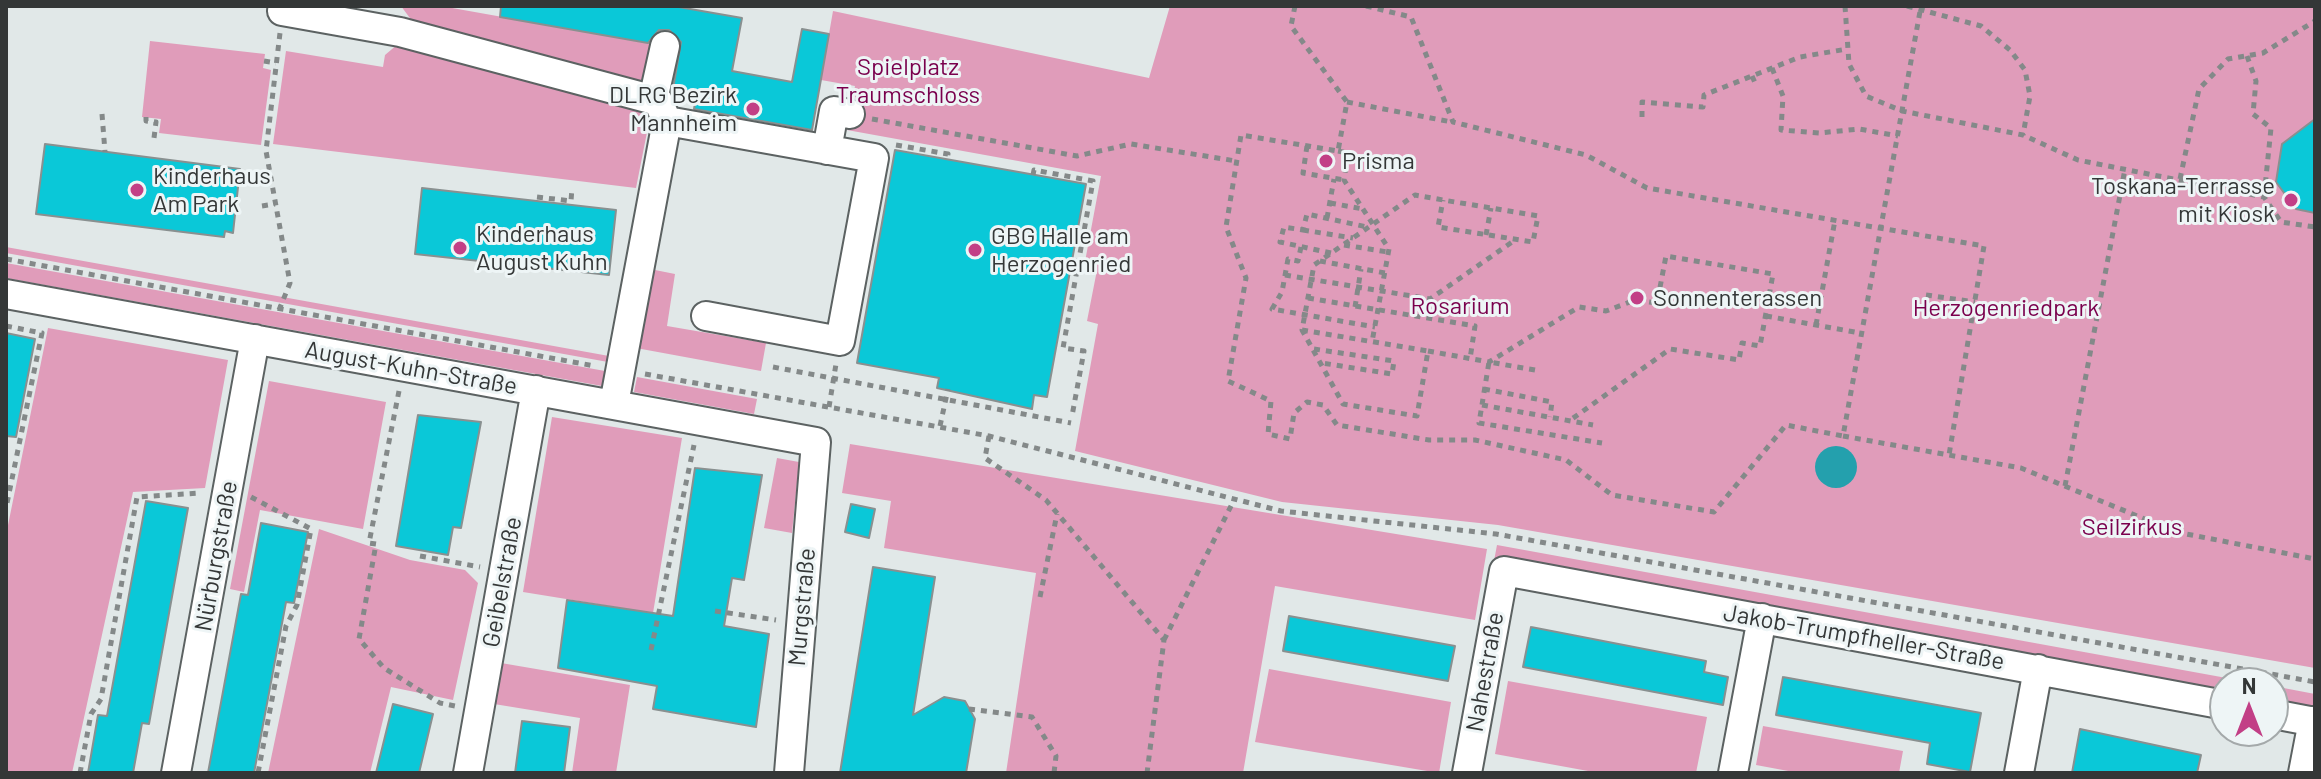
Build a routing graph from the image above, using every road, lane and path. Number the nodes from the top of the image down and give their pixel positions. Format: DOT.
graph roads {
  1 [pos="1295,6"];
  2 [pos="1366,6"];
  3 [pos="1845,6"];
  4 [pos="1907,6"];
  5 [pos="1921,8"];
  6 [pos="282,11"];
  7 [pos="2315,21"];
  8 [pos="1847,49"];
  9 [pos="2247,56"];
  10 [pos="264,61"];
  11 [pos="276,63"];
  12 [pos="1772,68"];
  13 [pos="665,74"];
  14 [pos="1752,76"];
  15 [pos="1757,87"];
  16 [pos="1347,102"];
  17 [pos="1902,111"];
  18 [pos="102,114"];
  19 [pos="858,116"];
  20 [pos="146,117"];
  21 [pos="1642,117"];
  22 [pos="1453,122"];
  23 [pos="2023,135"];
  24 [pos="1898,136"];
  25 [pos="154,138"];
  26 [pos="896,145"];
  27 [pos="1307,146"];
  28 [pos="827,150"];
  29 [pos="1338,151"];
  30 [pos="105,152"];
  31 [pos="947,160"];
  32 [pos="1236,161"];
  33 [pos="2125,169"];
  34 [pos="1033,175"];
  35 [pos="1334,179"];
  36 [pos="2180,179"];
  37 [pos="1344,180"];
  38 [pos="572,188"];
  39 [pos="537,197"];
  40 [pos="2264,197"];
  41 [pos="1443,200"];
  42 [pos="1330,203"];
  43 [pos="275,204"];
  44 [pos="262,206"];
  45 [pos="1491,208"];
  46 [pos="1363,209"];
  47 [pos="1327,218"];
  48 [pos="1835,220"];
  49 [pos="1371,226"];
  50 [pos="1881,227"];
  51 [pos="2315,227"];
  52 [pos="1303,230"];
  53 [pos="1486,235"];
  54 [pos="1353,238"];
  55 [pos="1516,239"];
  56 [pos="1343,244"];
  57 [pos="1301,247"];
  58 [pos="1388,252"];
  59 [pos="1331,253"];
  60 [pos="6,259"];
  61 [pos="1319,261"];
  62 [pos="1361,269"];
  63 [pos="1385,273"];
  64 [pos="1285,275"];
  65 [pos="1311,279"];
  66 [pos="1358,287"];
  67 [pos="1381,292"];
  68 [pos="6,294"];
  69 [pos="1926,295"];
  70 [pos="1308,298"];
  71 [pos="1975,302"];
  72 [pos="1355,307"];
  73 [pos="280,308"];
  74 [pos="1378,311"];
  75 [pos="1305,314"];
  76 [pos="706,316"];
  77 [pos="1766,316"];
  78 [pos="1816,325"];
  79 [pos="6,326"];
  80 [pos="1375,327"];
  81 [pos="1302,330"];
  82 [pos="1860,333"];
  83 [pos="255,339"];
  84 [pos="1372,342"];
  85 [pos="1313,348"];
  86 [pos="1428,351"];
  87 [pos="1470,359"];
  88 [pos="1489,362"];
  89 [pos="1322,363"];
  90 [pos="403,366"];
  91 [pos="773,367"];
  92 [pos="620,370"];
  93 [pos="1535,370"];
  94 [pos="834,378"];
  95 [pos="948,389"];
  96 [pos="1484,389"];
  97 [pos="536,390"];
  98 [pos="945,399"];
  99 [pos="614,404"];
  100 [pos="1482,405"];
  101 [pos="829,407"];
  102 [pos="1550,417"];
  103 [pos="699,420"];
  104 [pos="1569,421"];
  105 [pos="1593,425"];
  106 [pos="940,426"];
  107 [pos="989,436"];
  108 [pos="1843,436"];
  109 [pos="816,442"];
  110 [pos="1602,443"];
  111 [pos="1949,455"];
  112 [pos="2065,486"];
  113 [pos="228,488"];
  114 [pos="1234,500"];
  115 [pos="6,508"];
  116 [pos="1057,513"];
  117 [pos="420,556"];
  118 [pos="2315,559"];
  119 [pos="504,571"];
  120 [pos="1504,571"];
  121 [pos="1040,597"];
  122 [pos="715,611"];
  123 [pos="1762,618"];
  124 [pos="801,624"];
  125 [pos="1164,640"];
  126 [pos="651,650"];
  127 [pos="2038,669"];
  128 [pos="2315,682"];
  129 [pos="2209,702"];
  130 [pos="969,709"];
  131 [pos="480,711"];
  132 [pos="2289,717"];
  133 [pos="2314,722"];
  134 [pos="80,773"];
  135 [pos="176,773"];
  136 [pos="258,773"];
  137 [pos="468,773"];
  138 [pos="789,773"];
  139 [pos="1054,773"];
  140 [pos="1147,773"];
  141 [pos="1467,773"];
  142 [pos="1733,773"];
  143 [pos="2019,773"];
  144 [pos="2303,773"];
  1 -- 16 [label="path"];
  2 -- 22 [label="path"];
  3 -- 8 [label="path"];
  4 -- 5 [label="path"];
  5 -- 17 [label="path"];
  5 -- 23 [label="path"];
  6 -- 11 [label="path"];
  6 -- 13 [label="street"];
  7 -- 9 [label="path"];
  8 -- 12 [label="path"];
  8 -- 17 [label="path"];
  9 -- 36 [label="path"];
  9 -- 40 [label="path"];
  10 -- 11 [label="path"];
  11 -- 43 [label="path"];
  12 -- 14 [label="path"];
  12 -- 24 [label="path"];
  13 -- 28 [label="street"];
  13 -- 92 [label="street"];
  14 -- 15 [label="path"];
  14 -- 21 [label="path"];
  16 -- 22 [label="path"];
  16 -- 29 [label="path"];
  17 -- 23 [label="path"];
  17 -- 24 [label="path"];
  18 -- 30 [label="path"];
  19 -- 28 [label="street"];
  19 -- 32 [label="path"];
  20 -- 25 [label="path"];
  22 -- 48 [label="path"];
  23 -- 33 [label="path"];
  24 -- 50 [label="path"];
  26 -- 31 [label="path"];
  27 -- 29 [label="path"];
  27 -- 32 [label="path"];
  27 -- 35 [label="path"];
  28 -- 76 [label="street"];
  29 -- 37 [label="path"];
  32 -- 108 [label="path"];
  33 -- 36 [label="path"];
  33 -- 112 [label="path"];
  34 -- 98 [label="path"];
  35 -- 37 [label="path"];
  35 -- 42 [label="path"];
  36 -- 40 [label="path"];
  37 -- 46 [label="path"];
  38 -- 39 [label="path"];
  40 -- 51 [label="path"];
  41 -- 45 [label="path"];
  41 -- 49 [label="path"];
  41 -- 53 [label="path"];
  42 -- 46 [label="path"];
  42 -- 47 [label="path"];
  43 -- 44 [label="path"];
  43 -- 73 [label="path"];
  45 -- 53 [label="path"];
  45 -- 55 [label="path"];
  46 -- 49 [label="path"];
  47 -- 49 [label="path"];
  47 -- 52 [label="path"];
  48 -- 50 [label="path"];
  48 -- 78 [label="path"];
  49 -- 54 [label="path"];
  49 -- 58 [label="path"];
  50 -- 71 [label="path"];
  50 -- 82 [label="path"];
  52 -- 54 [label="path"];
  52 -- 57 [label="path"];
  53 -- 55 [label="path"];
  54 -- 56 [label="path"];
  55 -- 67 [label="path"];
  56 -- 58 [label="path"];
  56 -- 59 [label="path"];
  57 -- 59 [label="path"];
  57 -- 64 [label="path"];
  58 -- 63 [label="path"];
  59 -- 61 [label="path"];
  60 -- 73 [label="path"];
  61 -- 62 [label="path"];
  61 -- 65 [label="path"];
  62 -- 63 [label="path"];
  62 -- 66 [label="path"];
  63 -- 67 [label="path"];
  64 -- 65 [label="path"];
  64 -- 75 [label="path"];
  65 -- 66 [label="path"];
  65 -- 70 [label="path"];
  66 -- 67 [label="path"];
  66 -- 72 [label="path"];
  67 -- 74 [label="path"];
  68 -- 83 [label="street, August-Kuhn-Straße"];
  69 -- 71 [label="path"];
  70 -- 72 [label="path"];
  70 -- 75 [label="path"];
  71 -- 111 [label="path"];
  72 -- 74 [label="path"];
  73 -- 92 [label="path"];
  74 -- 80 [label="path"];
  74 -- 87 [label="path"];
  75 -- 80 [label="path"];
  75 -- 81 [label="path"];
  77 -- 78 [label="path"];
  77 -- 88 [label="path"];
  77 -- 104 [label="path"];
  78 -- 82 [label="path"];
  79 -- 115 [label="path"];
  80 -- 84 [label="path"];
  81 -- 84 [label="path"];
  81 -- 85 [label="path"];
  82 -- 108 [label="path"];
  83 -- 90 [label="street, August-Kuhn-Straße"];
  83 -- 113 [label="street, Nürburgstraße"];
  84 -- 86 [label="path"];
  85 -- 89 [label="path"];
  85 -- 89 [label="path"];
  86 -- 87 [label="path"];
  86 -- 89 [label="path"];
  87 -- 88 [label="path"];
  88 -- 93 [label="path"];
  88 -- 96 [label="path"];
  90 -- 97 [label="street, August-Kuhn-Straße"];
  90 -- 131 [label="path"];
  91 -- 94 [label="path"];
  92 -- 99 [label="street"];
  92 -- 101 [label="path"];
  94 -- 98 [label="path"];
  94 -- 101 [label="path"];
  95 -- 98 [label="path"];
  96 -- 100 [label="path"];
  96 -- 102 [label="path"];
  97 -- 99 [label="street, August-Kuhn-Straße"];
  97 -- 119 [label="street, Geibelstraße"];
  98 -- 106 [label="path"];
  99 -- 103 [label="street, August-Kuhn-Straße"];
  100 -- 102 [label="path"];
  100 -- 110 [label="path"];
  101 -- 106 [label="path"];
  102 -- 104 [label="path"];
  103 -- 109 [label="street, August-Kuhn-Straße"];
  103 -- 126 [label="path"];
  104 -- 105 [label="path"];
  106 -- 107 [label="path"];
  107 -- 114 [label="path"];
  107 -- 116 [label="path"];
  108 -- 111 [label="path"];
  109 -- 124 [label="street, Murgstraße"];
  111 -- 112 [label="path"];
  112 -- 118 [label="path"];
  113 -- 134 [label="path"];
  113 -- 135 [label="street, Nürburgstraße"];
  113 -- 136 [label="path"];
  114 -- 125 [label="path"];
  114 -- 128 [label="path"];
  116 -- 121 [label="path"];
  116 -- 125 [label="path"];
  117 -- 119 [label="path"];
  119 -- 131 [label="street, Geibelstraße"];
  120 -- 123 [label="street, Jakob-Trumpfheller-Straße"];
  120 -- 141 [label="street, Nahestraße"];
  122 -- 124 [label="path"];
  123 -- 127 [label="street, Jakob-Trumpfheller-Straße"];
  123 -- 142 [label="street"];
  124 -- 138 [label="street, Murgstraße"];
  125 -- 140 [label="path"];
  127 -- 129 [label="street, Jakob-Trumpfheller-Straße"];
  127 -- 143 [label="street"];
  130 -- 139 [label="path"];
  131 -- 137 [label="street, Geibelstraße"];
  132 -- 133 [label="street"];
  133 -- 144 [label="street"];
}
